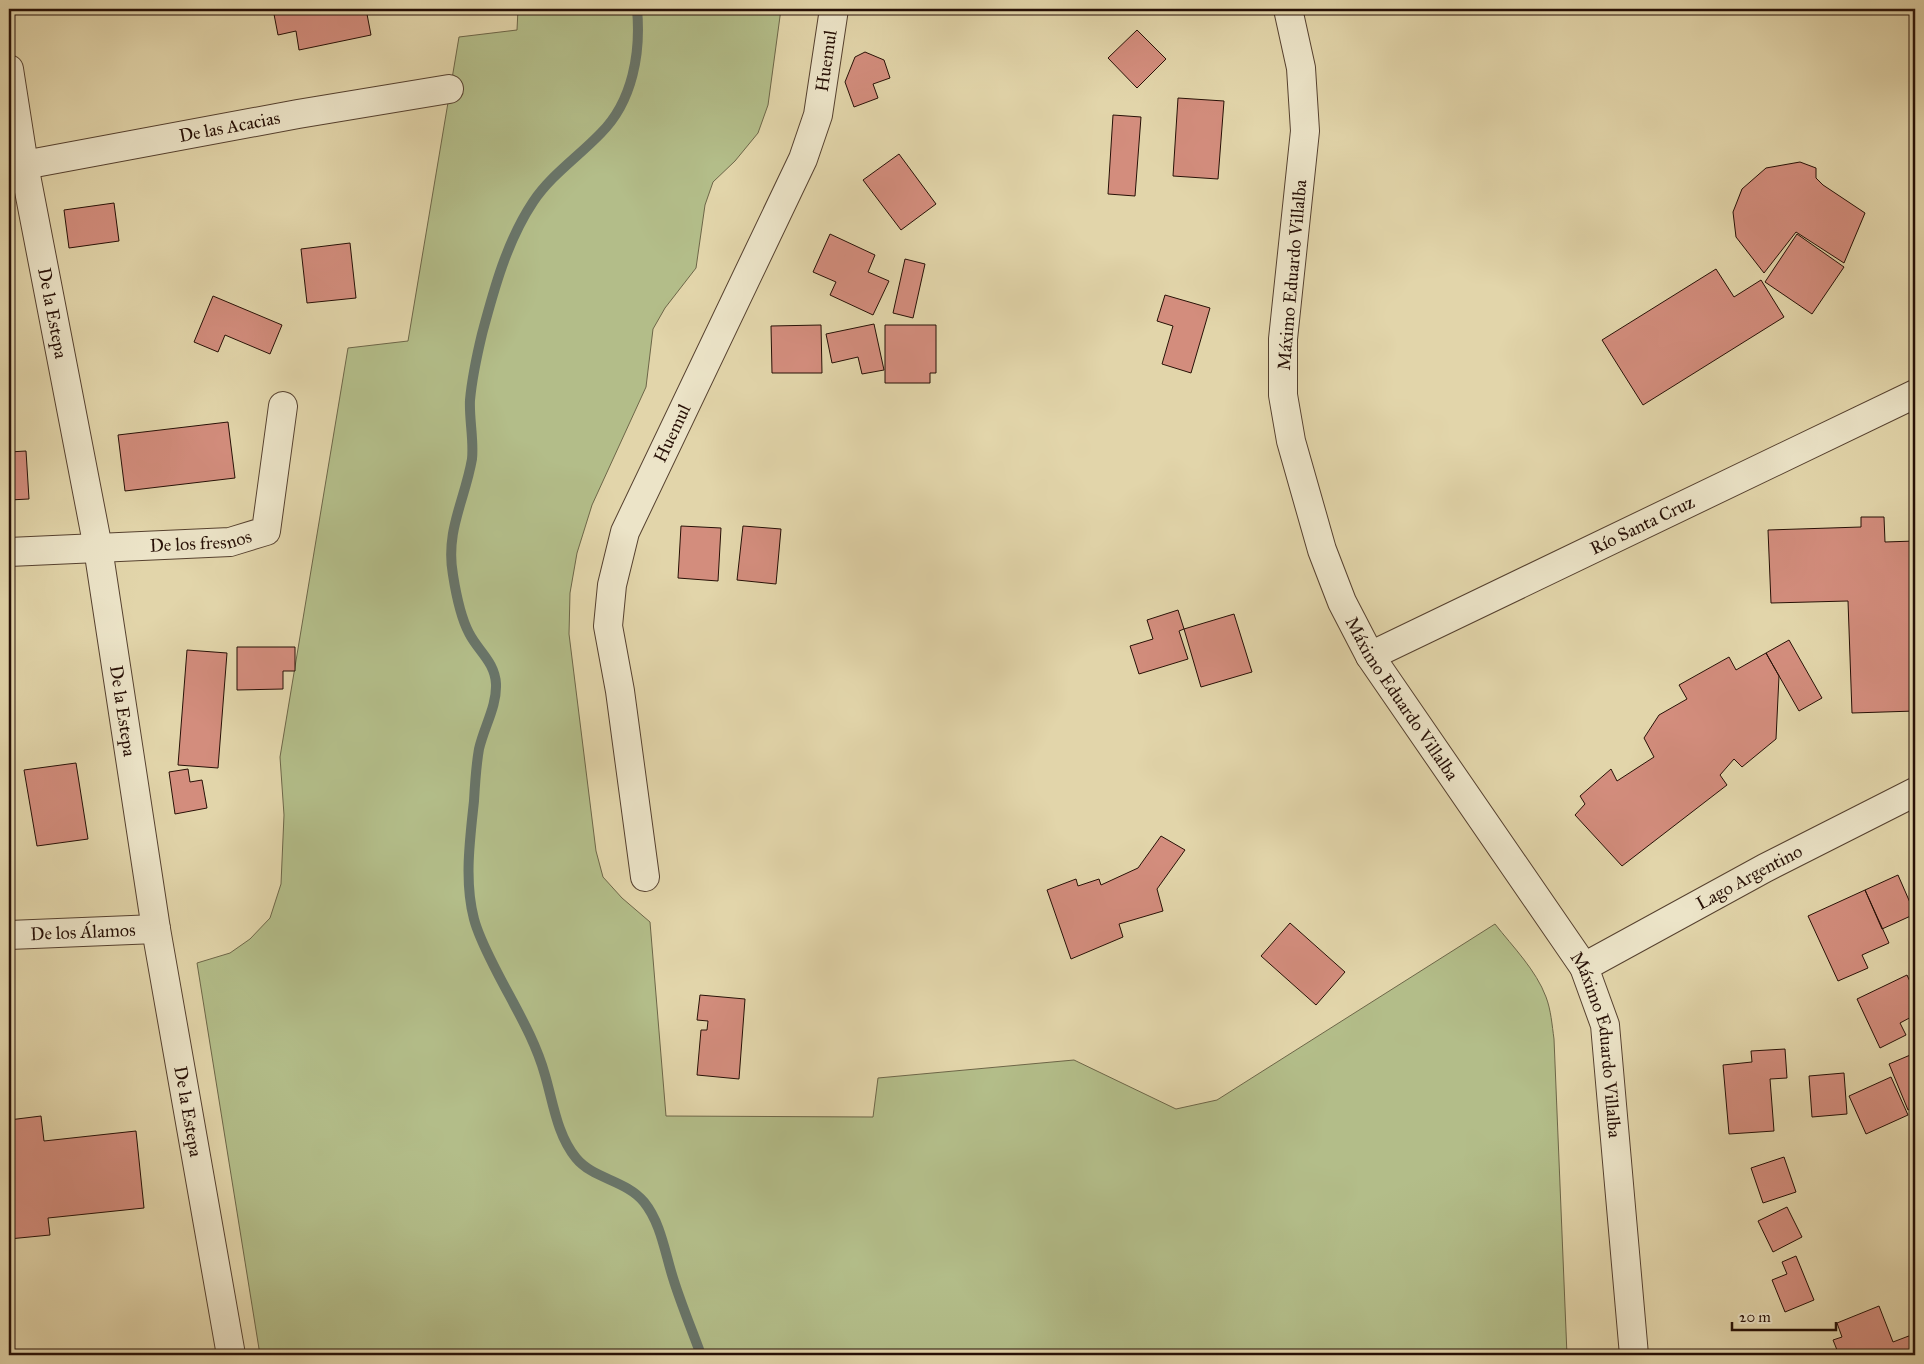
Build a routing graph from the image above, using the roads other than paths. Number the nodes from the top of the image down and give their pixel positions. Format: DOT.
graph roads {
  1 [pos="834,9"];
  2 [pos="1288,9"];
  3 [pos="9,68"];
  4 [pos="449,89"];
  5 [pos="16,165"];
  6 [pos="1915,394"];
  7 [pos="283,406"];
  8 [pos="98,548"];
  9 [pos="9,552"];
  10 [pos="1370,656"];
  11 [pos="1915,792"];
  12 [pos="645,877"];
  13 [pos="156,929"];
  14 [pos="9,935"];
  15 [pos="1584,967"];
  16 [pos="232,1355"];
  17 [pos="1634,1355"];
  1 -- 12 [label="street, Huemul"];
  2 -- 10 [label="street, Máximo Eduardo Villalba"];
  3 -- 5 [label="street, De la Estepa"];
  4 -- 5 [label="street, De las Acacias"];
  5 -- 8 [label="street, De la Estepa"];
  6 -- 10 [label="street, Río Santa Cruz"];
  7 -- 8 [label="street, De los fresnos"];
  8 -- 9 [label="street, De los fresnos"];
  8 -- 13 [label="street, De la Estepa"];
  10 -- 15 [label="street, Máximo Eduardo Villalba"];
  11 -- 15 [label="street, Lago Argentino"];
  13 -- 14 [label="street, De los Álamos"];
  13 -- 16 [label="street, De la Estepa"];
  15 -- 17 [label="street, Máximo Eduardo Villalba"];
}
